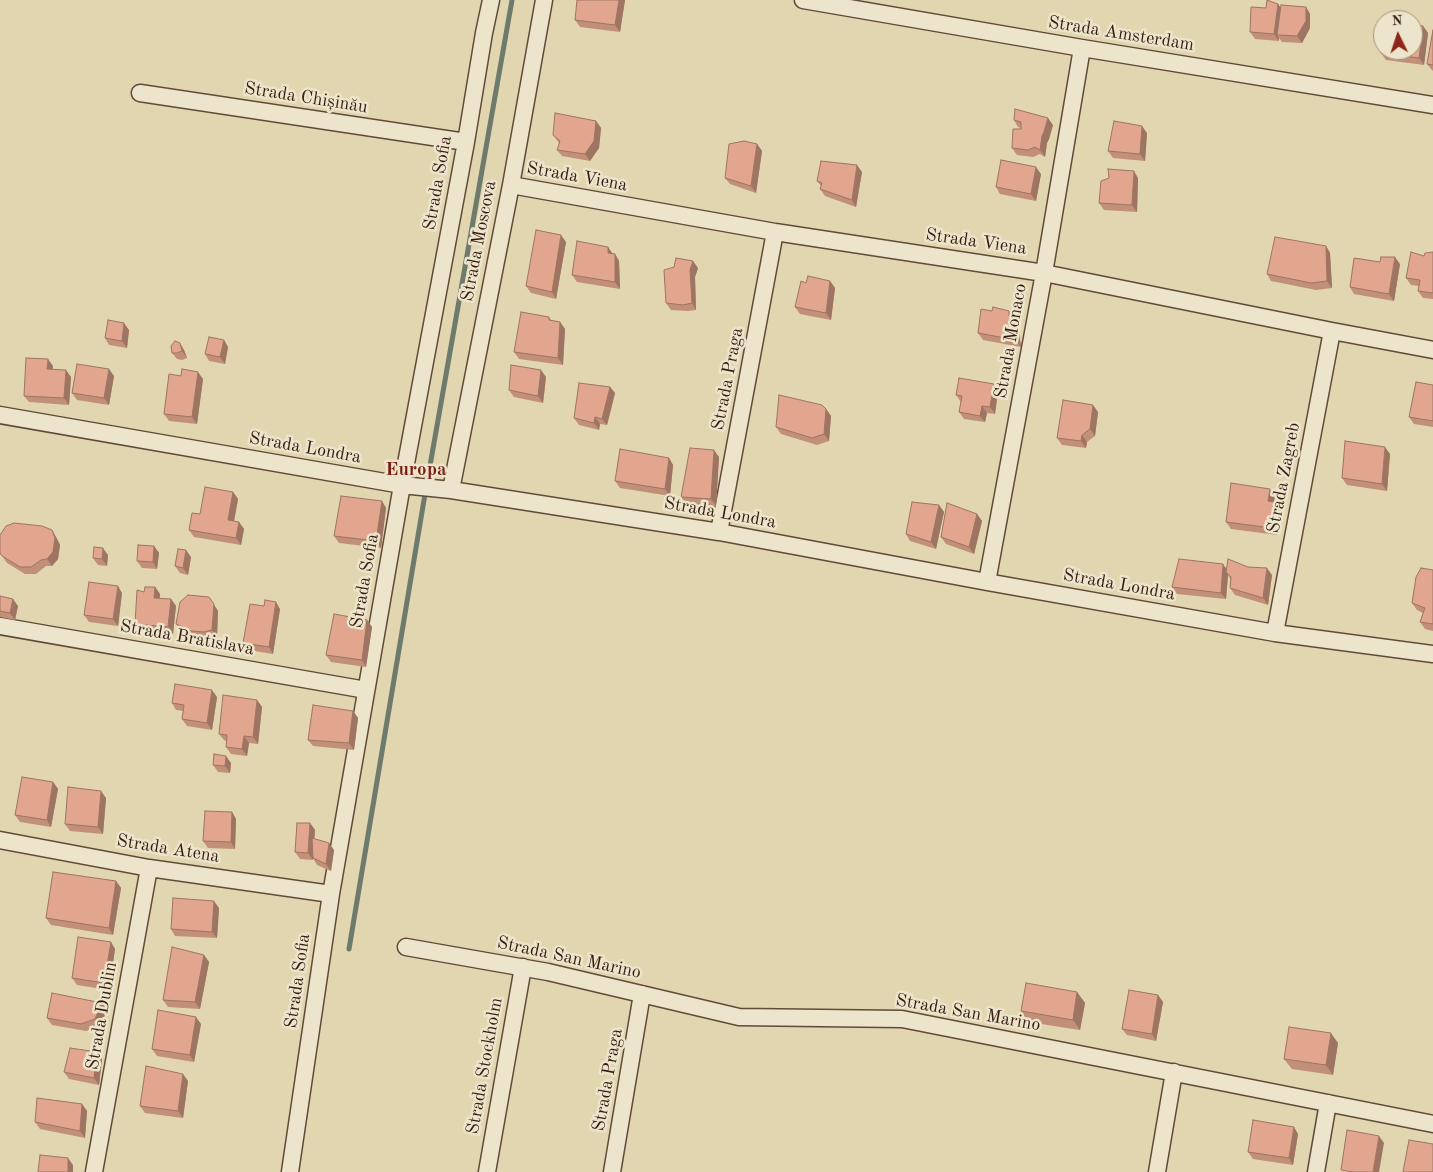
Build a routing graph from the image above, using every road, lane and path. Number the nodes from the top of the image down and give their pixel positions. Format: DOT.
graph roads {
  1 [pos="491,0"];
  2 [pos="544,0"];
  3 [pos="803,0"];
  4 [pos="1082,48"];
  5 [pos="140,93"];
  6 [pos="1433,105"];
  7 [pos="466,142"];
  8 [pos="511,185"];
  9 [pos="775,232"];
  10 [pos="1044,273"];
  11 [pos="1332,331"];
  12 [pos="1433,350"];
  13 [pos="0,415"];
  14 [pos="409,485"];
  15 [pos="443,490"];
  16 [pos="719,532"];
  17 [pos="986,582"];
  18 [pos="0,626"];
  19 [pos="1275,633"];
  20 [pos="1433,654"];
  21 [pos="366,690"];
  22 [pos="0,840"];
  23 [pos="149,868"];
  24 [pos="331,894"];
  25 [pos="406,947"];
  26 [pos="523,967"];
  27 [pos="642,994"];
  28 [pos="1174,1072"];
  29 [pos="1328,1103"];
  30 [pos="1433,1124"];
  31 [pos="94,1172"];
  32 [pos="290,1172"];
  33 [pos="487,1172"];
  34 [pos="612,1172"];
  35 [pos="1157,1172"];
  36 [pos="1316,1172"];
  1 -- 7 [label="street, Strada Sofia"];
  2 -- 8 [label="street, Strada Moscova"];
  3 -- 4 [label="street, Strada Amsterdam"];
  4 -- 6 [label="street, Strada Amsterdam"];
  4 -- 10 [label="street, Strada Monaco"];
  5 -- 7 [label="street, Strada Chișinău"];
  7 -- 14 [label="street, Strada Sofia"];
  8 -- 9 [label="street, Strada Viena"];
  8 -- 15 [label="street, Strada Moscova"];
  9 -- 10 [label="street, Strada Viena"];
  9 -- 16 [label="street, Strada Praga"];
  10 -- 11 [label="street, Strada Viena"];
  10 -- 17 [label="street, Strada Monaco"];
  11 -- 12 [label="street, Strada Viena"];
  11 -- 19 [label="street, Strada Zagreb"];
  13 -- 14 [label="street, Strada Londra"];
  14 -- 15 [label="street, Strada Londra"];
  14 -- 21 [label="street, Strada Sofia"];
  15 -- 16 [label="street, Strada Londra"];
  16 -- 17 [label="street, Strada Londra"];
  17 -- 19 [label="street, Strada Londra"];
  18 -- 21 [label="street, Strada Bratislava"];
  19 -- 20 [label="street, Strada Londra"];
  21 -- 24 [label="street, Strada Sofia"];
  22 -- 23 [label="street, Strada Atena"];
  23 -- 24 [label="street, Strada Atena"];
  23 -- 31 [label="street, Strada Dublin"];
  24 -- 32 [label="street, Strada Sofia"];
  25 -- 26 [label="street, Strada San Marino"];
  26 -- 27 [label="street, Strada San Marino"];
  26 -- 33 [label="street, Strada Stockholm"];
  27 -- 28 [label="street, Strada San Marino"];
  27 -- 34 [label="street, Strada Praga"];
  28 -- 29 [label="street, Strada San Marino"];
  28 -- 35 [label="street"];
  29 -- 30 [label="street, Strada San Marino"];
  29 -- 36 [label="street"];
}
